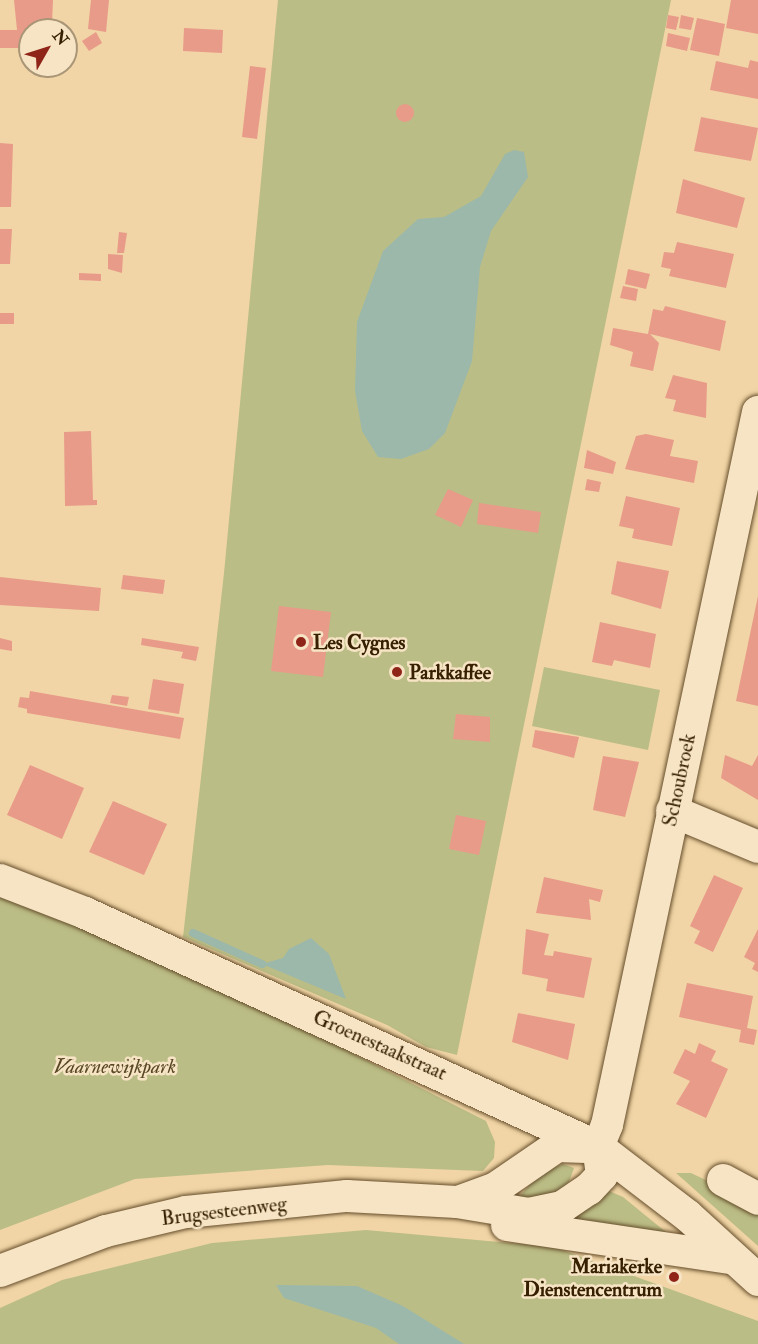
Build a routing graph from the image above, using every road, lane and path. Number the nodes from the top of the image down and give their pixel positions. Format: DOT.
graph roads {
  1 [pos="758,412"];
  2 [pos="672,811"];
  3 [pos="758,847"];
  4 [pos="0,880"];
  5 [pos="598,1147"];
  6 [pos="723,1180"];
  7 [pos="758,1199"];
  8 [pos="457,1202"];
  9 [pos="731,1258"];
  10 [pos="0,1271"];
  11 [pos="758,1280"];
  1 -- 2 [label="street, Schoubroek"];
  2 -- 3 [label="street"];
  2 -- 5 [label="street, Schoubroek"];
  4 -- 5 [label="street, Groenestaakstraat"];
  5 -- 8 [label="street"];
  5 -- 8 [label="street, Brugsesteenweg"];
  5 -- 9 [label="street, Groenestaakstraat"];
  6 -- 7 [label="street"];
  8 -- 9 [label="street"];
  8 -- 10 [label="street, Brugsesteenweg"];
  9 -- 11 [label="street, Groenestaakstraat"];
}
